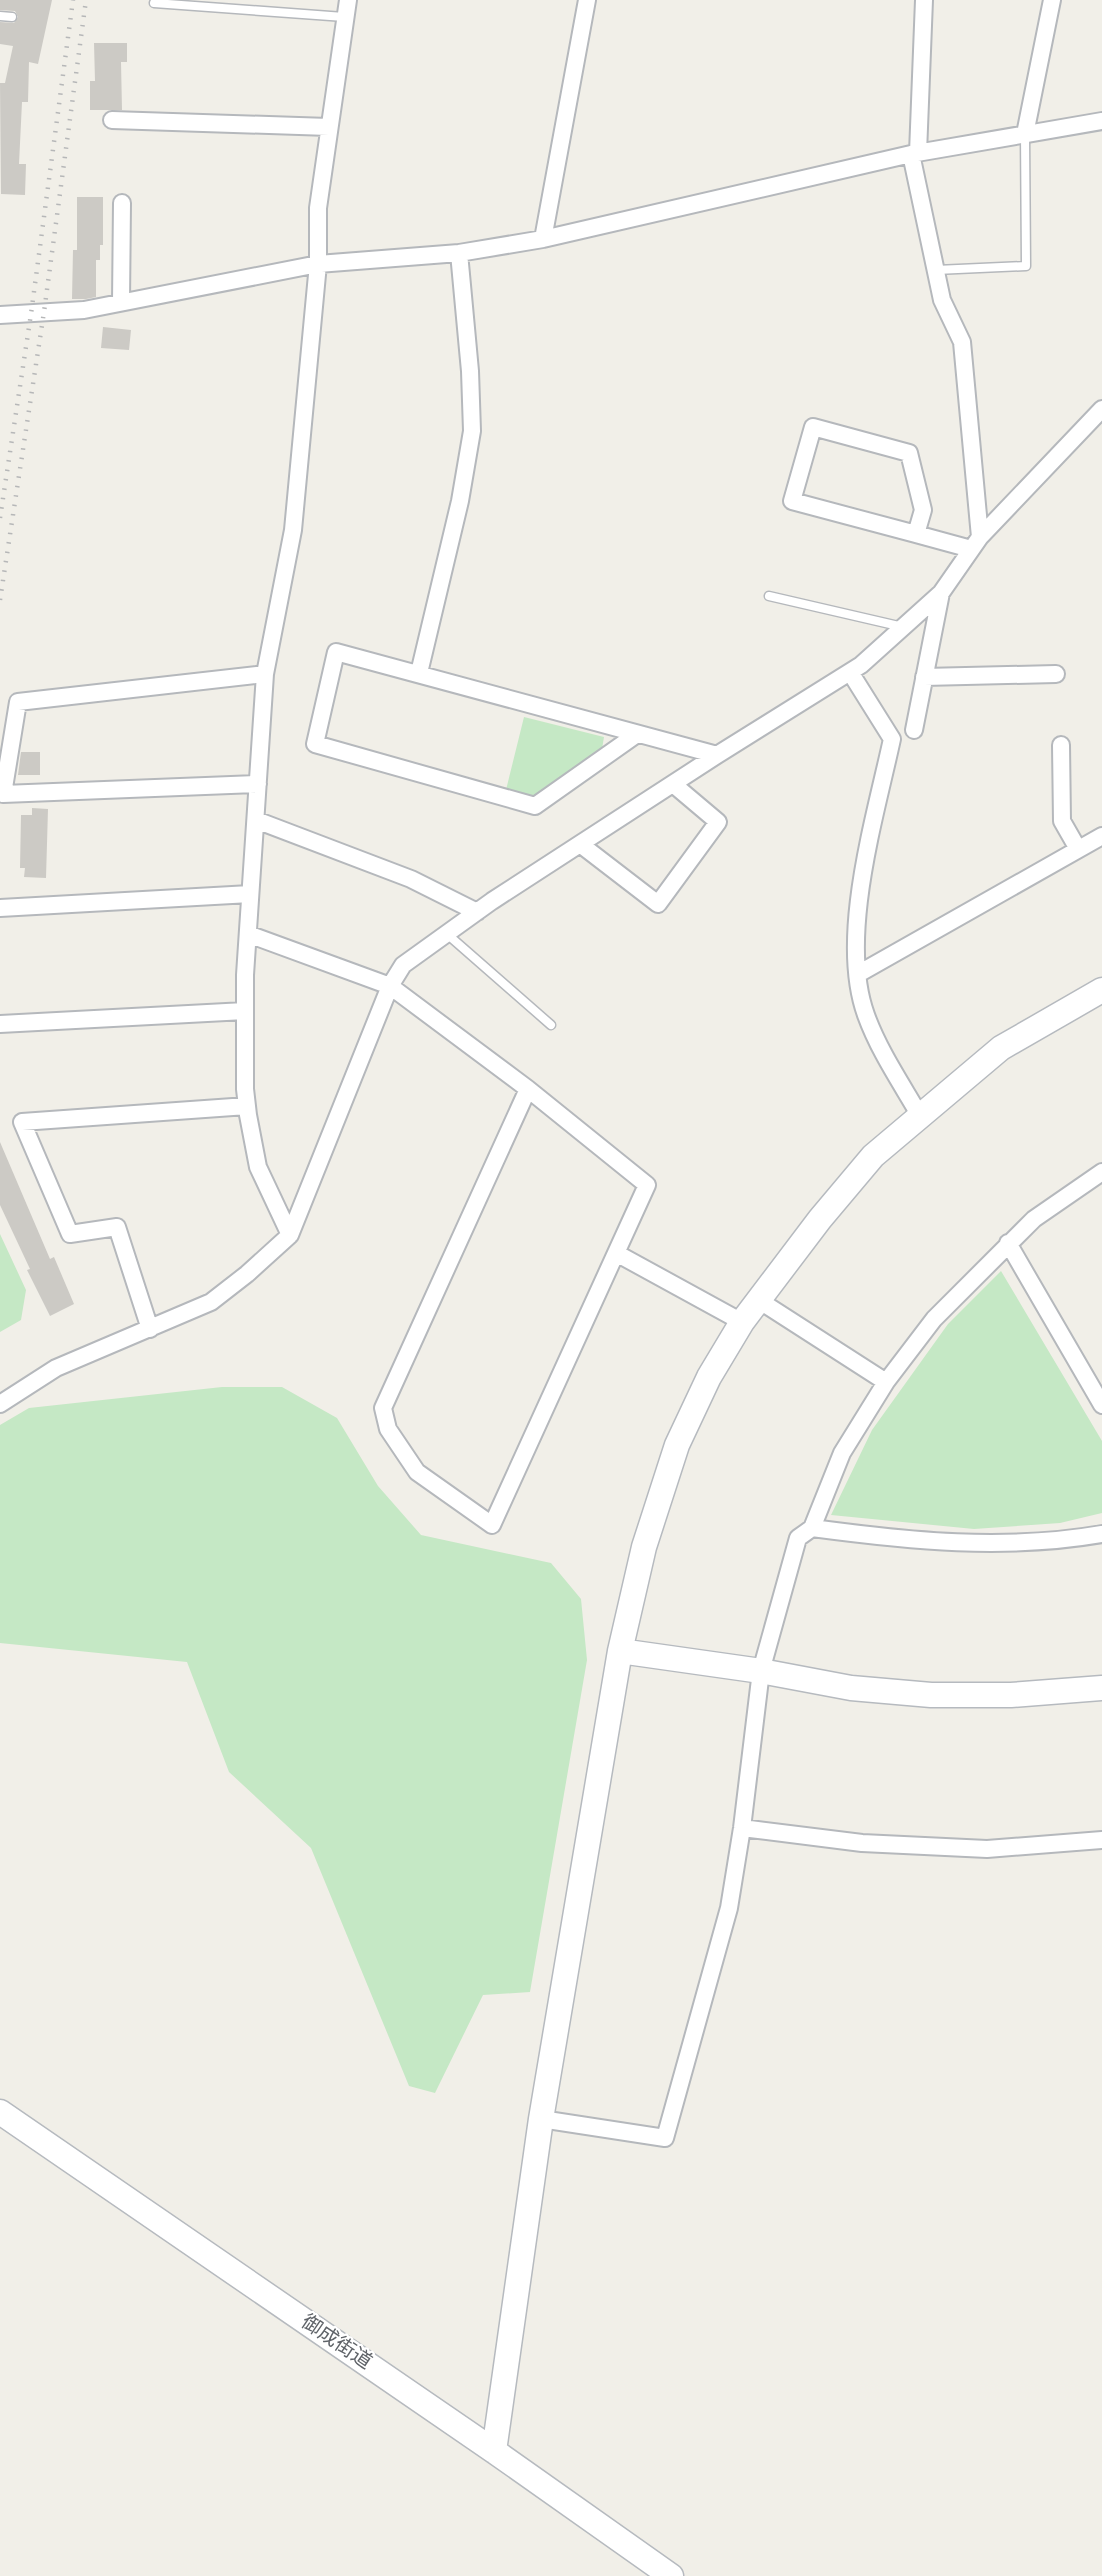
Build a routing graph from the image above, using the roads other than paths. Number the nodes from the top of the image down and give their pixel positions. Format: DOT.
graph roads {
  1 [pos="587,0"];
  2 [pos="924,0"];
  3 [pos="1052,0"];
  4 [pos="154,3"];
  5 [pos="346,8"];
  6 [pos="0,16"];
  7 [pos="12,17"];
  8 [pos="112,120"];
  9 [pos="1102,121"];
  10 [pos="329,127"];
  11 [pos="1025,134"];
  12 [pos="914,154"];
  13 [pos="122,203"];
  14 [pos="543,239"];
  15 [pos="459,253"];
  16 [pos="318,264"];
  17 [pos="936,270"];
  18 [pos="121,302"];
  19 [pos="0,315"];
  20 [pos="1102,410"];
  21 [pos="916,534"];
  22 [pos="976,543"];
  23 [pos="941,593"];
  24 [pos="769,596"];
  25 [pos="904,627"];
  26 [pos="850,672"];
  27 [pos="419,673"];
  28 [pos="265,674"];
  29 [pos="1056,674"];
  30 [pos="924,677"];
  31 [pos="914,730"];
  32 [pos="637,734"];
  33 [pos="1061,746"];
  34 [pos="717,754"];
  35 [pos="258,784"];
  36 [pos="673,784"];
  37 [pos="256,820"];
  38 [pos="1102,836"];
  39 [pos="580,844"];
  40 [pos="1078,849"];
  41 [pos="250,894"];
  42 [pos="0,908"];
  43 [pos="477,912"];
  44 [pos="248,934"];
  45 [pos="447,934"];
  46 [pos="858,974"];
  47 [pos="390,986"];
  48 [pos="1102,990"];
  49 [pos="245,1011"];
  50 [pos="0,1024"];
  51 [pos="551,1025"];
  52 [pos="528,1089"];
  53 [pos="247,1106"];
  54 [pos="920,1116"];
  55 [pos="1102,1172"];
  56 [pos="290,1235"];
  57 [pos="1008,1243"];
  58 [pos="616,1253"];
  59 [pos="760,1301"];
  60 [pos="742,1322"];
  61 [pos="150,1329"];
  62 [pos="886,1382"];
  63 [pos="0,1404"];
  64 [pos="1102,1405"];
  65 [pos="812,1528"];
  66 [pos="1102,1533"];
  67 [pos="620,1652"];
  68 [pos="761,1671"];
  69 [pos="1102,1688"];
  70 [pos="742,1828"];
  71 [pos="1102,1840"];
  72 [pos="0,2112"];
  73 [pos="541,2119"];
  74 [pos="494,2451"];
  75 [pos="671,2576"];
  1 -- 14 [label="street"];
  2 -- 12 [label="street"];
  3 -- 11 [label="street"];
  4 -- 5 [label="lane"];
  5 -- 10 [label="street"];
  6 -- 7 [label="lane"];
  8 -- 10 [label="street"];
  9 -- 11 [label="street"];
  10 -- 16 [label="street"];
  11 -- 12 [label="street"];
  11 -- 17 [label="lane"];
  12 -- 14 [label="street"];
  12 -- 17 [label="street"];
  13 -- 18 [label="street"];
  14 -- 15 [label="street"];
  15 -- 16 [label="street"];
  15 -- 27 [label="street"];
  16 -- 18 [label="street"];
  16 -- 28 [label="street"];
  17 -- 22 [label="street"];
  18 -- 19 [label="street"];
  20 -- 22 [label="street"];
  21 -- 21 [label="street"];
  21 -- 22 [label="street"];
  22 -- 23 [label="street"];
  23 -- 25 [label="street"];
  23 -- 30 [label="street"];
  24 -- 25 [label="lane"];
  25 -- 26 [label="street"];
  26 -- 34 [label="street"];
  26 -- 46 [label="street"];
  27 -- 32 [label="street"];
  27 -- 32 [label="street"];
  28 -- 35 [label="street"];
  28 -- 35 [label="street"];
  29 -- 30 [label="street"];
  30 -- 31 [label="street"];
  32 -- 34 [label="street"];
  33 -- 40 [label="street"];
  34 -- 36 [label="street"];
  35 -- 37 [label="street"];
  36 -- 39 [label="street"];
  36 -- 39 [label="street"];
  37 -- 41 [label="street"];
  37 -- 43 [label="street"];
  38 -- 40 [label="street"];
  39 -- 43 [label="street"];
  40 -- 46 [label="street"];
  41 -- 42 [label="street"];
  41 -- 44 [label="street"];
  43 -- 45 [label="street"];
  44 -- 47 [label="street"];
  44 -- 49 [label="street"];
  45 -- 47 [label="street"];
  45 -- 51 [label="lane"];
  46 -- 54 [label="street"];
  47 -- 52 [label="street"];
  47 -- 56 [label="street"];
  48 -- 54 [label="street"];
  49 -- 50 [label="street"];
  49 -- 53 [label="street"];
  52 -- 58 [label="street"];
  52 -- 58 [label="street"];
  53 -- 56 [label="street"];
  53 -- 61 [label="street"];
  54 -- 59 [label="street"];
  55 -- 57 [label="street"];
  56 -- 61 [label="street"];
  57 -- 62 [label="street"];
  57 -- 64 [label="street"];
  58 -- 60 [label="street"];
  59 -- 60 [label="street"];
  59 -- 62 [label="street"];
  60 -- 67 [label="street"];
  61 -- 63 [label="street"];
  62 -- 65 [label="street"];
  65 -- 66 [label="street"];
  65 -- 68 [label="street"];
  67 -- 68 [label="street"];
  67 -- 73 [label="street"];
  68 -- 69 [label="street"];
  68 -- 70 [label="street"];
  70 -- 71 [label="street"];
  70 -- 73 [label="street"];
  72 -- 74 [label="street, 御成街道"];
  73 -- 74 [label="street"];
  74 -- 75 [label="street, 御成街道"];
}
